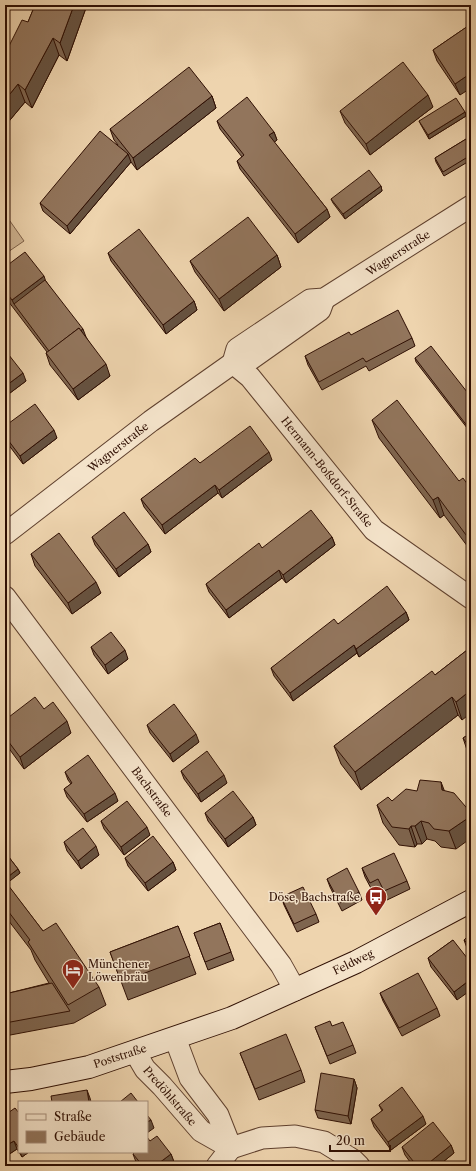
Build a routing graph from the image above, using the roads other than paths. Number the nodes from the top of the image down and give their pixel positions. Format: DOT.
graph roads {
  1 [pos="471,206"];
  2 [pos="233,363"];
  3 [pos="5,534"];
  4 [pos="5,597"];
  5 [pos="471,598"];
  6 [pos="471,901"];
  7 [pos="294,990"];
  8 [pos="232,1018"];
  9 [pos="175,1038"];
  10 [pos="135,1052"];
  11 [pos="5,1082"];
  12 [pos="231,1148"];
  13 [pos="217,1166"];
  14 [pos="359,1166"];
  1 -- 2 [label="street, Wagnerstraße"];
  2 -- 3 [label="street, Wagnerstraße"];
  2 -- 5 [label="street, Hermann-Boßdorf-Straße"];
  4 -- 7 [label="street, Bachstraße"];
  6 -- 7 [label="street, Feldweg"];
  7 -- 8 [label="street, Feldweg"];
  8 -- 9 [label="street, Poststraße"];
  9 -- 10 [label="street, Poststraße"];
  9 -- 12 [label="street"];
  10 -- 11 [label="street, Poststraße"];
  10 -- 12 [label="street, Predöhlstraße"];
  12 -- 13 [label="street"];
  12 -- 14 [label="street"];
}
